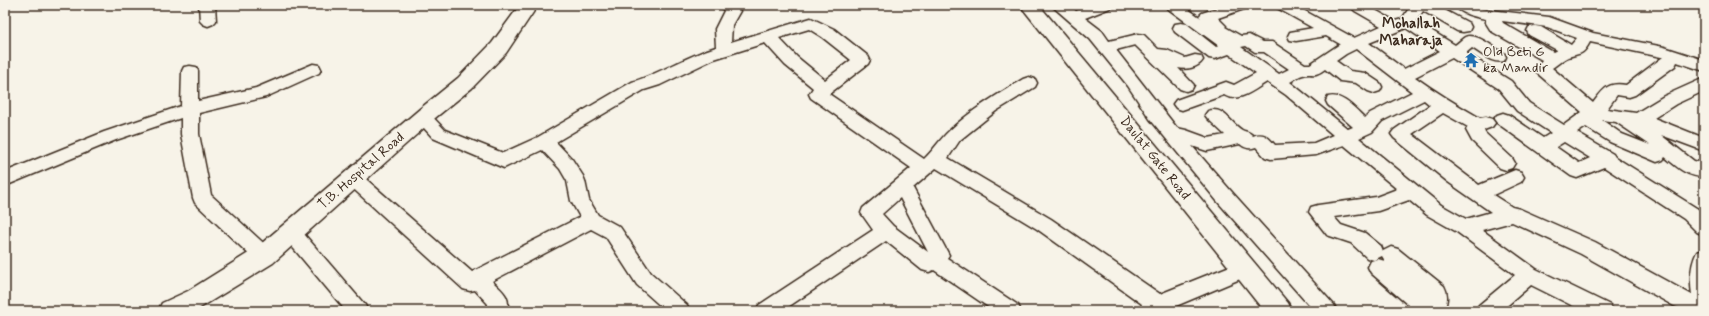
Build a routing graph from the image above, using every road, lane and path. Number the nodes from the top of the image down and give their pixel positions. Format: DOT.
graph roads {
  1 [pos="207,5"];
  2 [pos="529,5"];
  3 [pos="728,5"];
  4 [pos="1030,5"];
  5 [pos="1059,5"];
  6 [pos="1105,5"];
  7 [pos="1172,5"];
  8 [pos="1242,5"];
  9 [pos="1462,5"];
  10 [pos="1513,5"];
  11 [pos="1285,6"];
  12 [pos="1360,8"];
  13 [pos="1412,12"];
  14 [pos="1497,16"];
  15 [pos="1074,17"];
  16 [pos="208,21"];
  17 [pos="1433,23"];
  18 [pos="1463,27"];
  19 [pos="1181,28"];
  20 [pos="1325,29"];
  21 [pos="1213,30"];
  22 [pos="1535,31"];
  23 [pos="768,36"];
  24 [pos="1296,36"];
  25 [pos="1586,36"];
  26 [pos="1355,43"];
  27 [pos="1106,47"];
  28 [pos="1230,47"];
  29 [pos="725,50"];
  30 [pos="1454,52"];
  31 [pos="1560,55"];
  32 [pos="1672,55"];
  33 [pos="1156,56"];
  34 [pos="1498,57"];
  35 [pos="1194,60"];
  36 [pos="1325,62"];
  37 [pos="1704,66"];
  38 [pos="314,69"];
  39 [pos="1301,69"];
  40 [pos="190,70"];
  41 [pos="1402,76"];
  42 [pos="1273,78"];
  43 [pos="1029,83"];
  44 [pos="1704,84"];
  45 [pos="1186,85"];
  46 [pos="1374,87"];
  47 [pos="825,89"];
  48 [pos="1426,92"];
  49 [pos="1334,101"];
  50 [pos="1182,104"];
  51 [pos="1443,104"];
  52 [pos="1524,107"];
  53 [pos="190,109"];
  54 [pos="1594,111"];
  55 [pos="1214,115"];
  56 [pos="1619,116"];
  57 [pos="423,117"];
  58 [pos="1503,119"];
  59 [pos="1639,119"];
  60 [pos="1478,125"];
  61 [pos="1366,128"];
  62 [pos="1566,133"];
  63 [pos="1172,134"];
  64 [pos="1346,137"];
  65 [pos="1240,138"];
  66 [pos="544,141"];
  67 [pos="1704,145"];
  68 [pos="1543,147"];
  69 [pos="1657,156"];
  70 [pos="1607,159"];
  71 [pos="929,163"];
  72 [pos="1704,170"];
  73 [pos="353,178"];
  74 [pos="5,179"];
  75 [pos="903,186"];
  76 [pos="1412,192"];
  77 [pos="1479,193"];
  78 [pos="1509,215"];
  79 [pos="591,220"];
  80 [pos="1464,227"];
  81 [pos="1704,227"];
  82 [pos="886,231"];
  83 [pos="291,232"];
  84 [pos="264,256"];
  85 [pos="1381,258"];
  86 [pos="1704,258"];
  87 [pos="934,260"];
  88 [pos="1245,268"];
  89 [pos="1529,275"];
  90 [pos="478,280"];
  91 [pos="1700,306"];
  92 [pos="1153,308"];
  93 [pos="171,311"];
  94 [pos="358,311"];
  95 [pos="497,311"];
  96 [pos="680,311"];
  97 [pos="766,311"];
  98 [pos="1010,311"];
  99 [pos="1279,311"];
  100 [pos="1327,311"];
  101 [pos="1430,311"];
  102 [pos="1434,311"];
  103 [pos="1486,311"];
  104 [pos="1603,311"];
  1 -- 16 [label="street"];
  2 -- 57 [label="main road, T.B. Hospital Road"];
  3 -- 29 [label="street"];
  4 -- 88 [label="main road, Daulat Gate Road"];
  5 -- 15 [label="street"];
  6 -- 15 [label="street"];
  7 -- 21 [label="street"];
  8 -- 21 [label="street"];
  9 -- 14 [label="street"];
  10 -- 14 [label="street"];
  11 -- 20 [label="street"];
  12 -- 13 [label="street"];
  13 -- 17 [label="street"];
  13 -- 18 [label="street"];
  13 -- 26 [label="street"];
  13 -- 30 [label="street"];
  14 -- 25 [label="street"];
  14 -- 31 [label="street"];
  15 -- 27 [label="street"];
  19 -- 28 [label="street"];
  20 -- 24 [label="street"];
  20 -- 26 [label="street"];
  21 -- 28 [label="street"];
  21 -- 39 [label="street"];
  22 -- 31 [label="street"];
  23 -- 29 [label="street"];
  23 -- 47 [label="street"];
  23 -- 47 [label="street"];
  25 -- 31 [label="street"];
  25 -- 32 [label="street"];
  26 -- 36 [label="street"];
  26 -- 41 [label="street"];
  27 -- 33 [label="street"];
  27 -- 63 [label="street"];
  28 -- 42 [label="street"];
  29 -- 66 [label="street"];
  30 -- 34 [label="street"];
  30 -- 41 [label="street"];
  30 -- 52 [label="street"];
  31 -- 54 [label="street"];
  32 -- 37 [label="street"];
  32 -- 54 [label="street"];
  33 -- 35 [label="street"];
  33 -- 45 [label="street"];
  36 -- 39 [label="street"];
  36 -- 46 [label="street"];
  38 -- 53 [label="street"];
  39 -- 42 [label="street"];
  40 -- 53 [label="street"];
  41 -- 48 [label="street"];
  42 -- 50 [label="street"];
  42 -- 64 [label="street"];
  43 -- 71 [label="street"];
  44 -- 59 [label="street"];
  47 -- 71 [label="street"];
  48 -- 51 [label="street"];
  48 -- 61 [label="street"];
  49 -- 61 [label="street"];
  51 -- 60 [label="street"];
  51 -- 77 [label="street"];
  52 -- 58 [label="street"];
  52 -- 62 [label="street"];
  53 -- 74 [label="street"];
  53 -- 84 [label="street"];
  54 -- 56 [label="street"];
  54 -- 62 [label="street"];
  54 -- 69 [label="street"];
  55 -- 65 [label="street"];
  56 -- 59 [label="street"];
  56 -- 72 [label="street"];
  57 -- 66 [label="street"];
  57 -- 73 [label="main road, T.B. Hospital Road"];
  58 -- 60 [label="street"];
  58 -- 68 [label="street"];
  59 -- 67 [label="street"];
  60 -- 77 [label="street"];
  61 -- 64 [label="street"];
  62 -- 68 [label="street"];
  62 -- 70 [label="street"];
  63 -- 65 [label="street"];
  63 -- 100 [label="street"];
  64 -- 65 [label="street"];
  64 -- 76 [label="street"];
  66 -- 79 [label="street"];
  68 -- 70 [label="street"];
  70 -- 81 [label="street"];
  71 -- 75 [label="street"];
  71 -- 92 [label="street"];
  73 -- 83 [label="main road, T.B. Hospital Road"];
  73 -- 90 [label="street"];
  75 -- 82 [label="street"];
  75 -- 87 [label="street"];
  76 -- 80 [label="street"];
  76 -- 85 [label="street"];
  77 -- 78 [label="street"];
  78 -- 80 [label="street"];
  78 -- 91 [label="street"];
  79 -- 90 [label="street"];
  79 -- 96 [label="street"];
  80 -- 89 [label="street"];
  82 -- 87 [label="street"];
  82 -- 97 [label="street"];
  83 -- 84 [label="main road, T.B. Hospital Road"];
  83 -- 94 [label="street"];
  84 -- 93 [label="main road, T.B. Hospital Road"];
  85 -- 101 [label="street"];
  85 -- 102 [label="street"];
  86 -- 91 [label="street"];
  87 -- 98 [label="street"];
  88 -- 92 [label="street"];
  88 -- 99 [label="main road, Daulat Gate Road"];
  89 -- 103 [label="street"];
  89 -- 104 [label="street"];
  90 -- 95 [label="street"];
}
